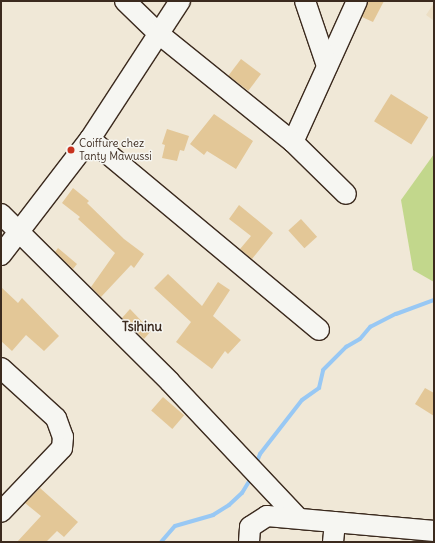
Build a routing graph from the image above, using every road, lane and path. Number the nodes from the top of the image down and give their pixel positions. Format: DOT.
graph roads {
  1 [pos="125,1"];
  2 [pos="180,1"];
  3 [pos="305,1"];
  4 [pos="357,1"];
  5 [pos="159,34"];
  6 [pos="327,66"];
  7 [pos="90,139"];
  8 [pos="293,142"];
  9 [pos="346,194"];
  10 [pos="1,214"];
  11 [pos="21,232"];
  12 [pos="1,255"];
  13 [pos="318,330"];
  14 [pos="1,368"];
  15 [pos="1,512"];
  16 [pos="298,518"];
  17 [pos="335,522"];
  18 [pos="434,531"];
  19 [pos="249,542"];
  20 [pos="333,542"];
  1 -- 5 [label="street"];
  2 -- 5 [label="street"];
  3 -- 6 [label="street"];
  4 -- 6 [label="street"];
  5 -- 7 [label="street"];
  5 -- 8 [label="street"];
  6 -- 8 [label="street"];
  7 -- 11 [label="street"];
  7 -- 13 [label="street"];
  8 -- 9 [label="street"];
  10 -- 11 [label="street"];
  11 -- 12 [label="street"];
  11 -- 16 [label="street"];
  14 -- 15 [label="street"];
  16 -- 17 [label="street"];
  16 -- 19 [label="street"];
  17 -- 18 [label="street"];
  17 -- 20 [label="street"];
}
